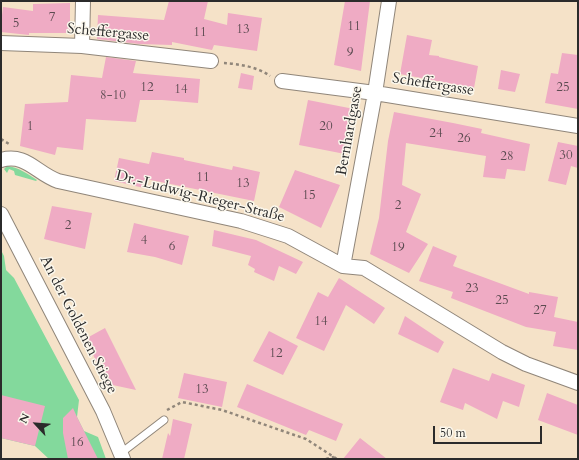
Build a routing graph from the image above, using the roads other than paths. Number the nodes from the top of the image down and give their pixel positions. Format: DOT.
graph roads {
  1 [pos="83,1"];
  2 [pos="389,1"];
  3 [pos="1,43"];
  4 [pos="82,46"];
  5 [pos="211,61"];
  6 [pos="282,81"];
  7 [pos="375,93"];
  8 [pos="578,126"];
  9 [pos="1,160"];
  10 [pos="1,214"];
  11 [pos="343,266"];
  12 [pos="578,382"];
  13 [pos="164,420"];
  14 [pos="122,456"];
  1 -- 4 [label="street"];
  2 -- 7 [label="street, Bernhardgasse"];
  3 -- 4 [label="street, Scheffergasse"];
  4 -- 5 [label="street, Scheffergasse"];
  6 -- 7 [label="street, Scheffergasse"];
  7 -- 8 [label="street, Scheffergasse"];
  7 -- 11 [label="street, Bernhardgasse"];
  9 -- 11 [label="street, Dr.-Ludwig-Rieger-Straße"];
  10 -- 14 [label="street, An der Goldenen Stiege"];
  11 -- 12 [label="street, Dr.-Ludwig-Rieger-Straße"];
  13 -- 14 [label="lane, An der Goldenen Stiege"];
}
